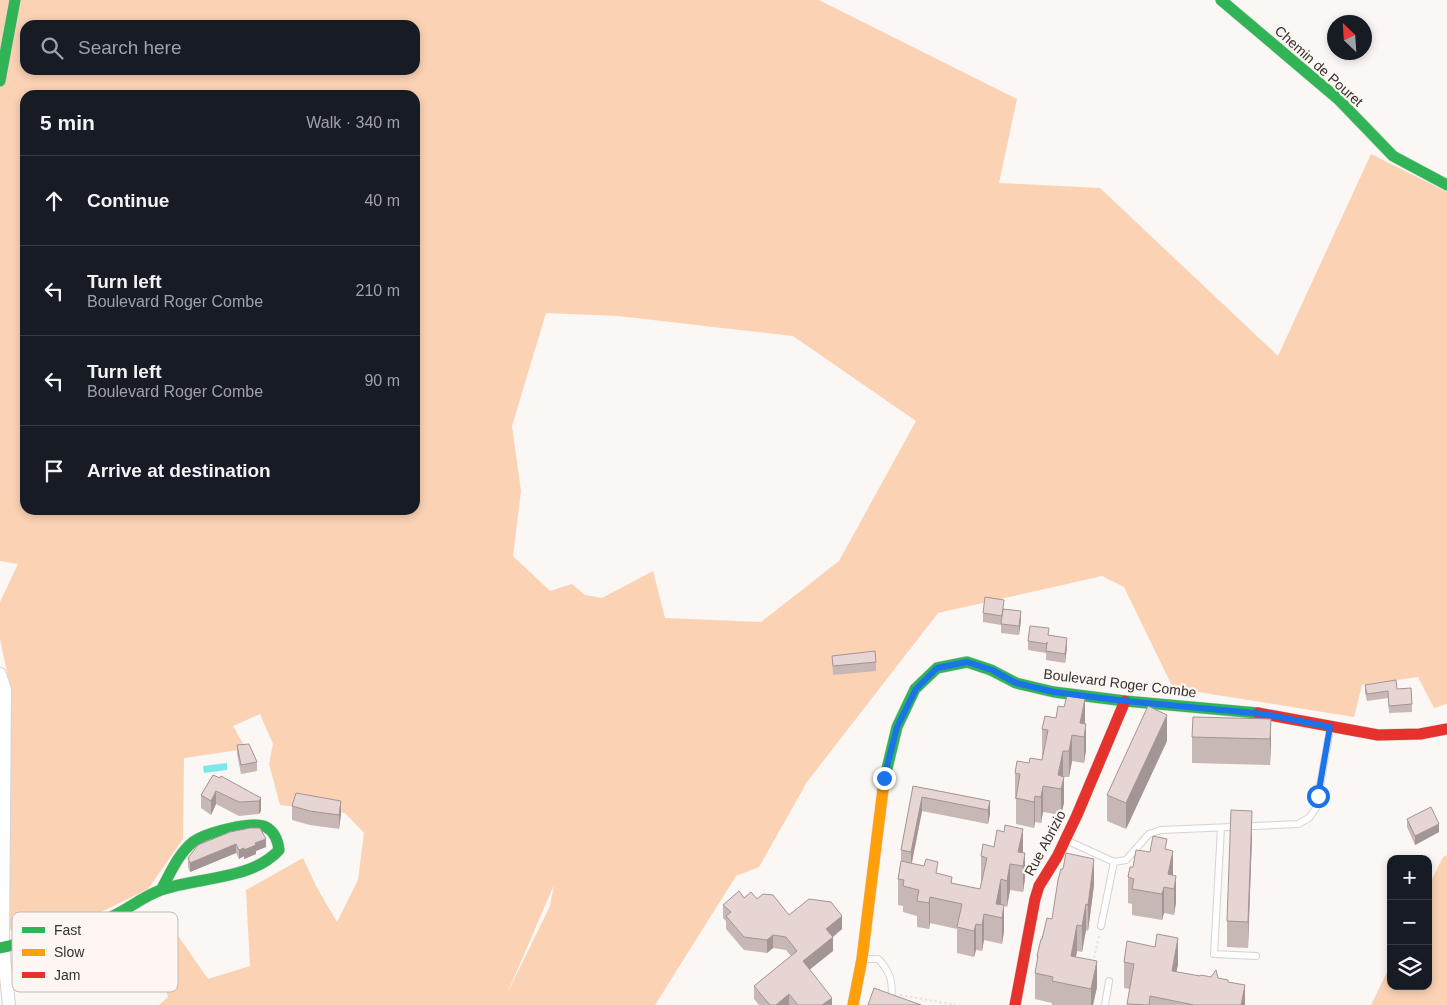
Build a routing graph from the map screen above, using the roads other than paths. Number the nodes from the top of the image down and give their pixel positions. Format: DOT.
graph roads {
  1 [pos="16,0"];
  2 [pos="1221,0"];
  3 [pos="0,81"];
  4 [pos="1447,185"];
  5 [pos="0,674"];
  6 [pos="1125,701"];
  7 [pos="1330,727"];
  8 [pos="1447,729"];
  9 [pos="1221,828"];
  10 [pos="1064,840"];
  11 [pos="1114,862"];
  12 [pos="161,890"];
  13 [pos="120,912"];
  14 [pos="1101,926"];
  15 [pos="1,947"];
  16 [pos="1256,956"];
  17 [pos="862,959"];
  18 [pos="1109,981"];
  19 [pos="9,1005"];
  20 [pos="853,1005"];
  21 [pos="890,1005"];
  22 [pos="1014,1005"];
  23 [pos="1105,1005"];
  1 -- 3 [label="street"];
  2 -- 4 [label="street, Chemin de Pouret"];
  5 -- 15 [label="street"];
  6 -- 7 [label="street, Boulevard Roger Combe"];
  6 -- 10 [label="street, Rue Abrizio"];
  6 -- 17 [label="street, Boulevard Roger Combe"];
  7 -- 8 [label="street, Boulevard Roger Combe"];
  7 -- 9 [label="lane"];
  9 -- 11 [label="lane"];
  9 -- 16 [label="lane"];
  10 -- 11 [label="lane"];
  10 -- 22 [label="street, Rue Abrizio"];
  11 -- 14 [label="lane"];
  12 -- 12 [label="street"];
  12 -- 13 [label="street"];
  15 -- 19 [label="street"];
  17 -- 20 [label="street, Boulevard Roger Combe"];
  17 -- 21 [label="lane"];
  18 -- 23 [label="lane"];
}
